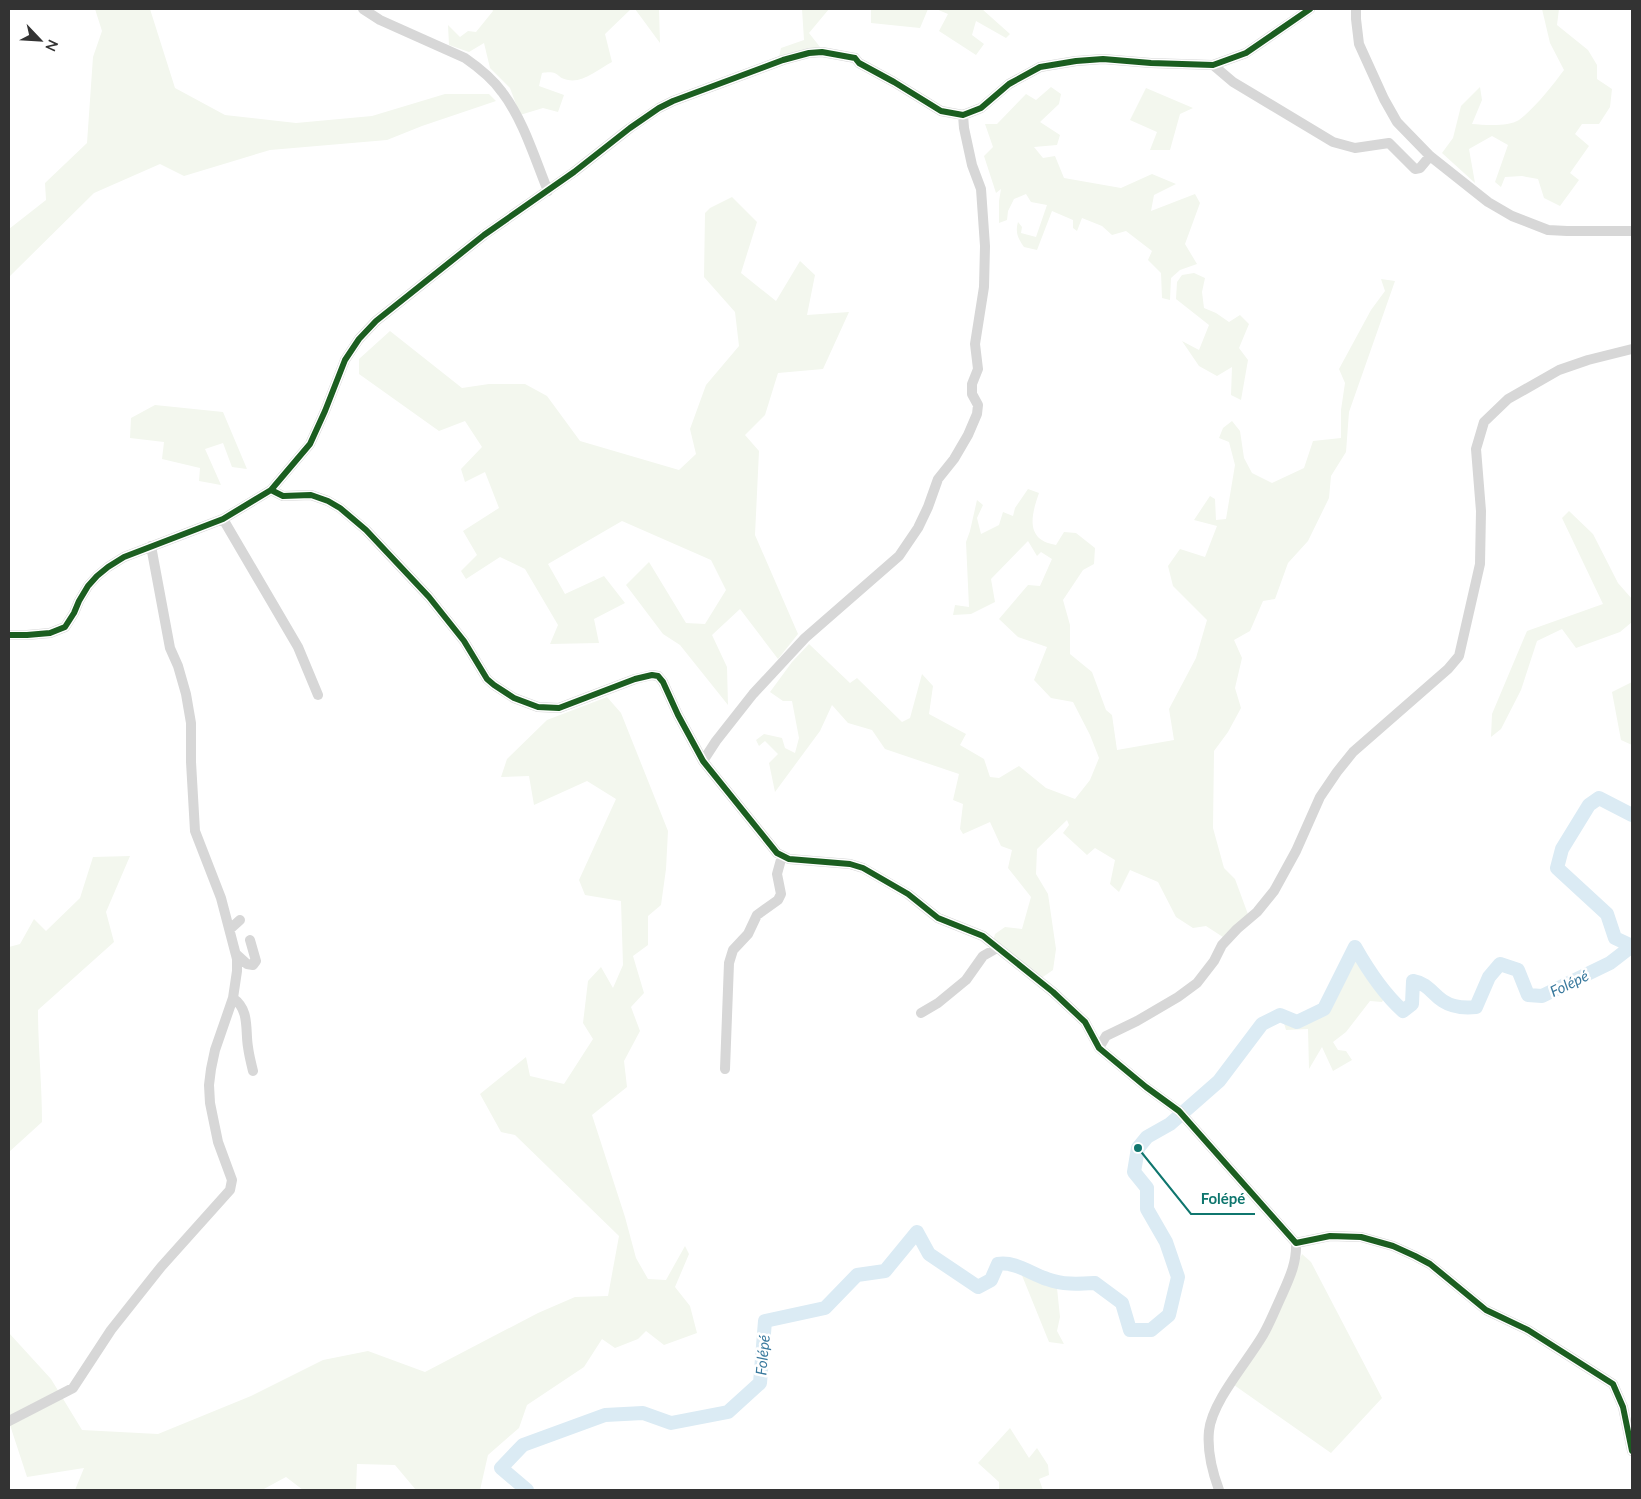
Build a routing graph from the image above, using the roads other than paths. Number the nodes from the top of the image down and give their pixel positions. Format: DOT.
graph roads {
  1 [pos="363,9"];
  2 [pos="1310,9"];
  3 [pos="1356,9"];
  4 [pos="1213,65"];
  5 [pos="963,114"];
  6 [pos="1430,156"];
  7 [pos="548,191"];
  8 [pos="1632,230"];
  9 [pos="1632,349"];
  10 [pos="271,490"];
  11 [pos="223,518"];
  12 [pos="151,546"];
  13 [pos="9,635"];
  14 [pos="318,694"];
  15 [pos="703,761"];
  16 [pos="782,856"];
  17 [pos="240,920"];
  18 [pos="230,929"];
  19 [pos="250,940"];
  20 [pos="997,948"];
  21 [pos="236,954"];
  22 [pos="233,998"];
  23 [pos="921,1013"];
  24 [pos="1099,1048"];
  25 [pos="725,1069"];
  26 [pos="252,1072"];
  27 [pos="1296,1243"];
  28 [pos="1632,1398"];
  29 [pos="1623,1407"];
  30 [pos="9,1421"];
  31 [pos="1632,1451"];
  32 [pos="1219,1490"];
  1 -- 7 [label="street"];
  2 -- 4 [label="street"];
  3 -- 6 [label="street"];
  4 -- 5 [label="street"];
  4 -- 6 [label="street"];
  5 -- 7 [label="street"];
  5 -- 15 [label="street"];
  6 -- 8 [label="street"];
  7 -- 10 [label="street"];
  9 -- 24 [label="street"];
  10 -- 11 [label="street"];
  10 -- 15 [label="street"];
  11 -- 12 [label="street"];
  11 -- 14 [label="street"];
  12 -- 13 [label="street"];
  12 -- 18 [label="street"];
  15 -- 16 [label="street"];
  16 -- 20 [label="street"];
  16 -- 25 [label="street"];
  17 -- 18 [label="street"];
  18 -- 21 [label="street"];
  19 -- 21 [label="street"];
  20 -- 23 [label="street"];
  20 -- 24 [label="street"];
  21 -- 22 [label="street"];
  22 -- 26 [label="street"];
  22 -- 30 [label="street"];
  24 -- 27 [label="street"];
  27 -- 29 [label="street"];
  27 -- 32 [label="street"];
  28 -- 29 [label="street"];
  29 -- 31 [label="street"];
}
